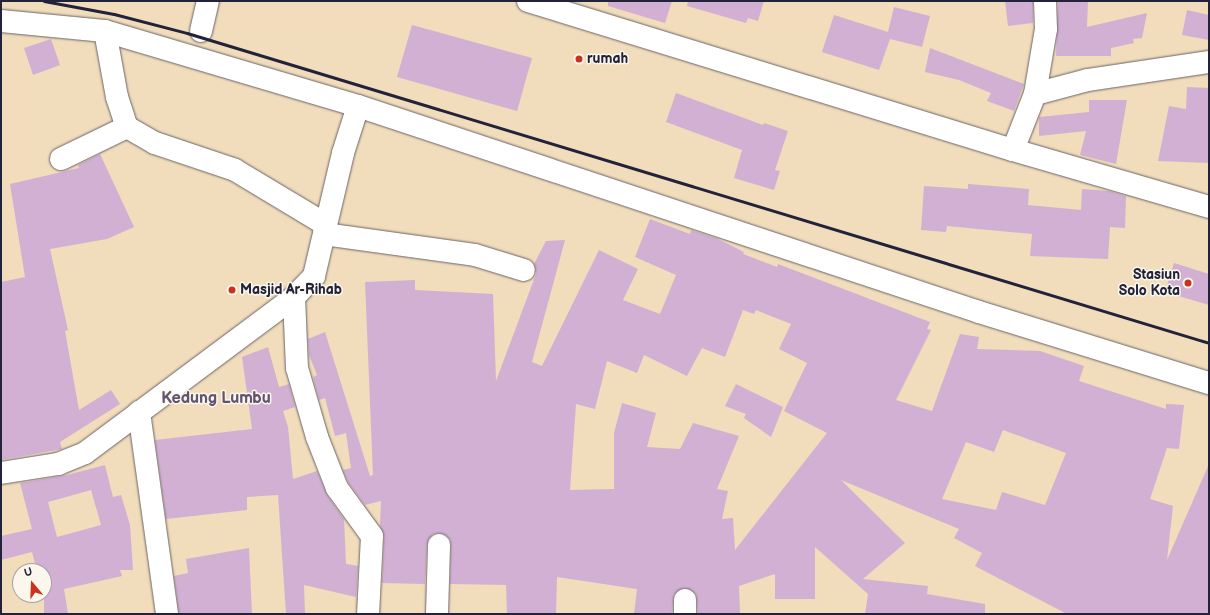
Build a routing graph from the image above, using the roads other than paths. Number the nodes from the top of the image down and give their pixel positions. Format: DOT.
graph roads {
  1 [pos="208,1"];
  2 [pos="528,1"];
  3 [pos="1045,1"];
  4 [pos="1,21"];
  5 [pos="105,31"];
  6 [pos="201,31"];
  7 [pos="1209,62"];
  8 [pos="1035,94"];
  9 [pos="358,106"];
  10 [pos="126,127"];
  11 [pos="1013,150"];
  12 [pos="61,159"];
  13 [pos="1209,207"];
  14 [pos="325,229"];
  15 [pos="524,270"];
  16 [pos="294,298"];
  17 [pos="1209,384"];
  18 [pos="139,412"];
  19 [pos="1,473"];
  20 [pos="438,545"];
  21 [pos="167,614"];
  22 [pos="368,614"];
  23 [pos="437,614"];
  1 -- 6 [label="street"];
  2 -- 11 [label="street"];
  3 -- 8 [label="street"];
  4 -- 5 [label="street"];
  5 -- 9 [label="street"];
  5 -- 10 [label="street"];
  7 -- 8 [label="street"];
  8 -- 11 [label="street"];
  9 -- 14 [label="street"];
  9 -- 17 [label="street"];
  10 -- 12 [label="street"];
  10 -- 14 [label="street"];
  11 -- 13 [label="street"];
  14 -- 15 [label="street"];
  14 -- 16 [label="street"];
  16 -- 18 [label="street"];
  16 -- 22 [label="street"];
  18 -- 19 [label="street"];
  18 -- 21 [label="street"];
  20 -- 23 [label="street"];
}
